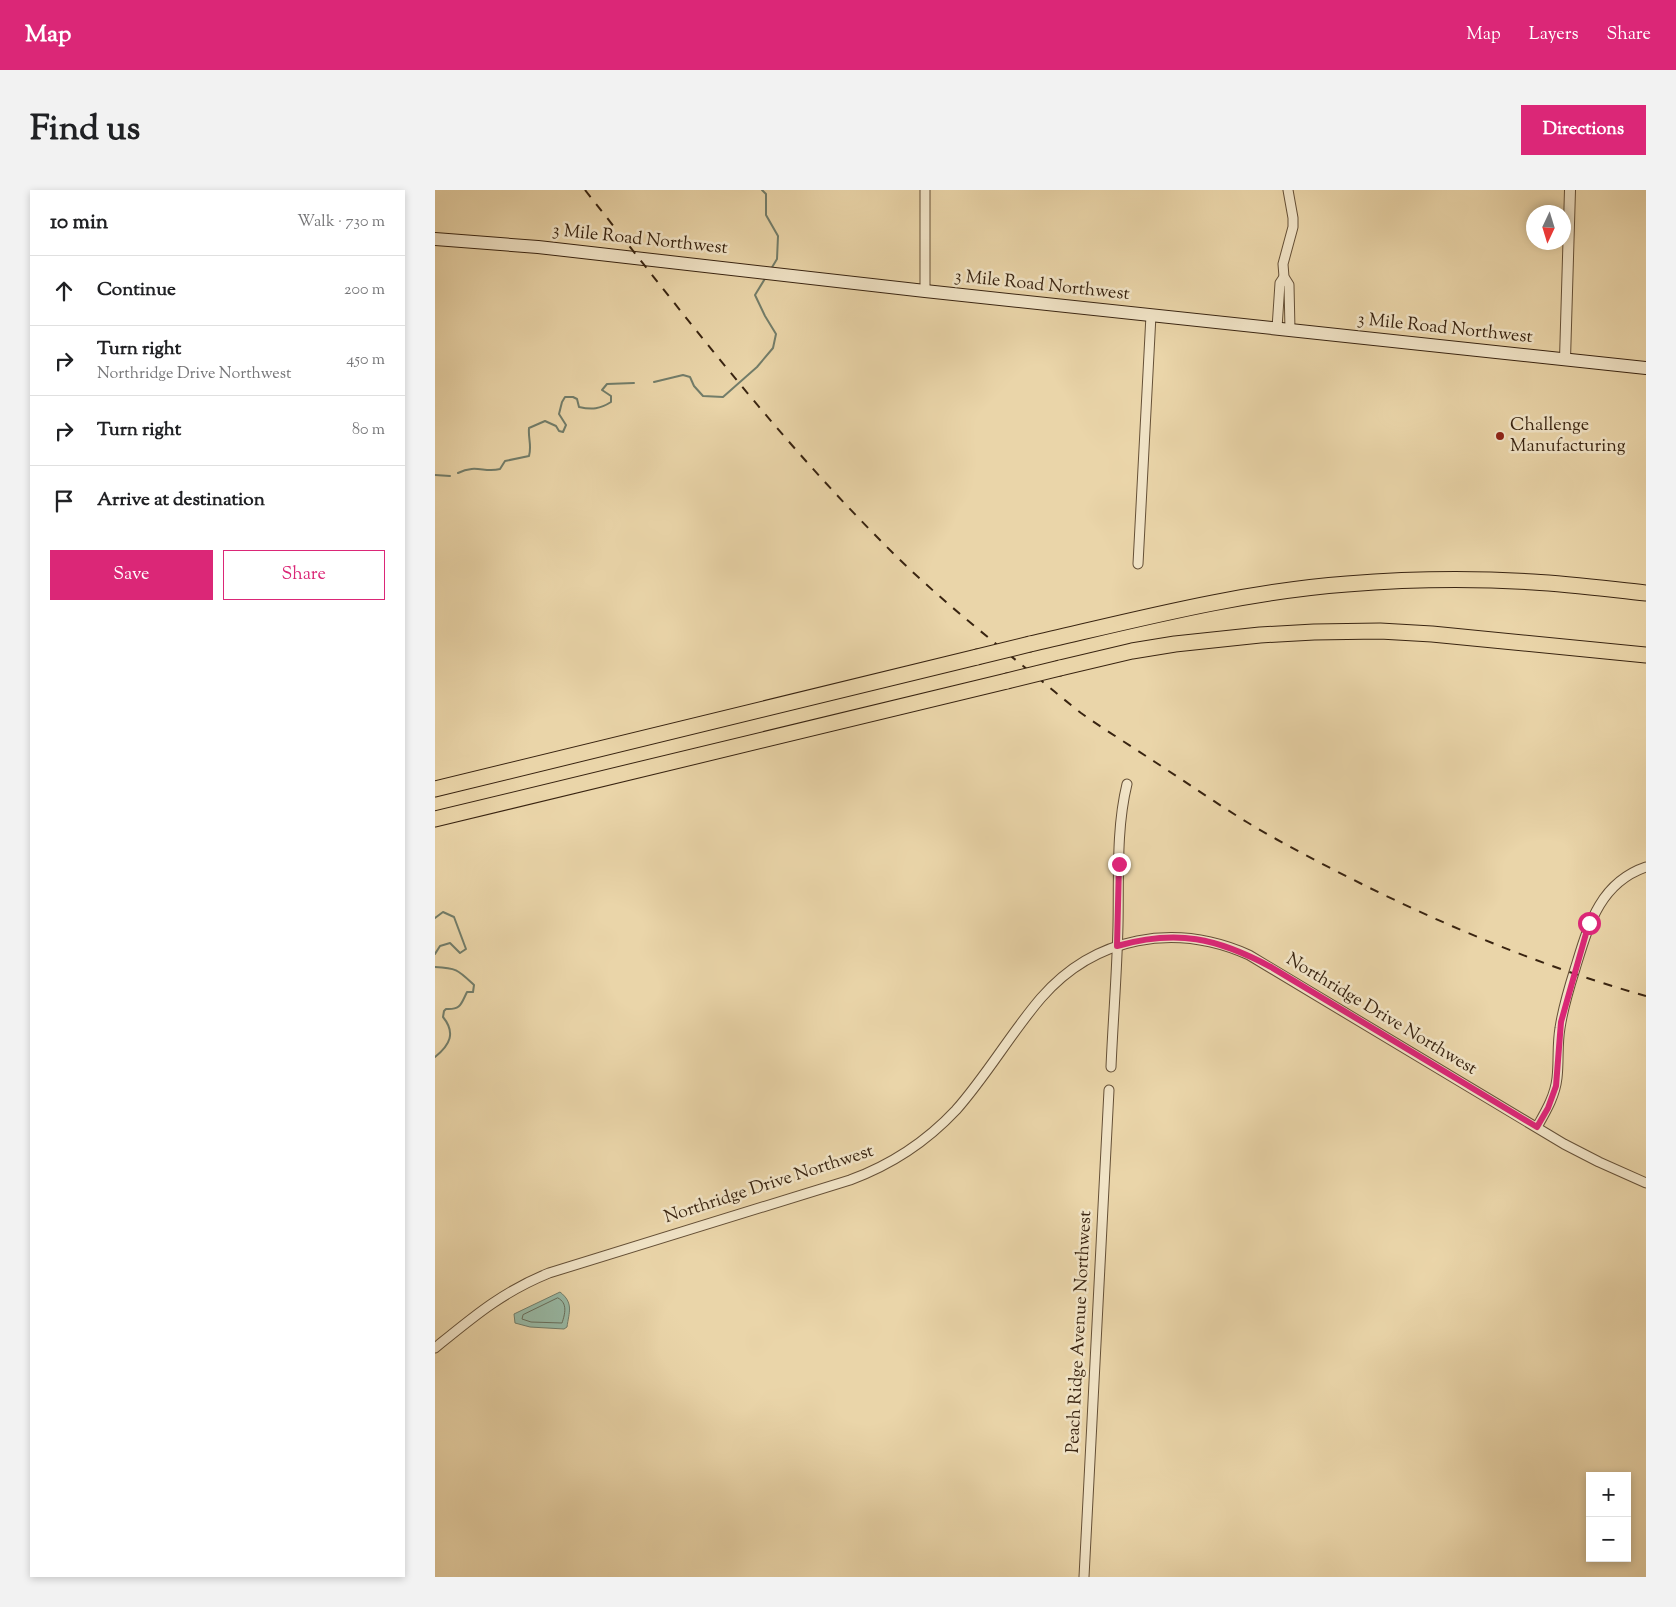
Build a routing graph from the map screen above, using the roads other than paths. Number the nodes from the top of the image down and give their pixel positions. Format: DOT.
graph roads {
  1 [pos="925,190"];
  2 [pos="1288,190"];
  3 [pos="1570,190"];
  4 [pos="435,238"];
  5 [pos="1284,277"];
  6 [pos="925,291"];
  7 [pos="1151,315"];
  8 [pos="1277,328"];
  9 [pos="1290,330"];
  10 [pos="1565,359"];
  11 [pos="1646,368"];
  12 [pos="1138,564"];
  13 [pos="1646,593"];
  14 [pos="1646,656"];
  15 [pos="492,775"];
  16 [pos="1127,784"];
  17 [pos="435,785"];
  18 [pos="435,789"];
  19 [pos="435,820"];
  20 [pos="1646,867"];
  21 [pos="1117,946"];
  22 [pos="1111,1067"];
  23 [pos="1109,1090"];
  24 [pos="1537,1127"];
  25 [pos="1646,1183"];
  26 [pos="435,1348"];
  27 [pos="1084,1577"];
  1 -- 6 [label="street"];
  2 -- 5 [label="street"];
  3 -- 10 [label="street"];
  4 -- 6 [label="main road, 3 Mile Road Northwest"];
  5 -- 8 [label="street"];
  5 -- 9 [label="street"];
  6 -- 7 [label="main road, 3 Mile Road Northwest"];
  7 -- 8 [label="main road, 3 Mile Road Northwest"];
  7 -- 12 [label="street"];
  8 -- 9 [label="main road, 3 Mile Road Northwest"];
  9 -- 10 [label="main road, 3 Mile Road Northwest"];
  10 -- 11 [label="main road, 3 Mile Road Northwest"];
  13 -- 15 [label="highway, bridge"];
  14 -- 19 [label="highway, bridge"];
  15 -- 17 [label="highway"];
  15 -- 18 [label="highway"];
  16 -- 21 [label="street"];
  20 -- 24 [label="street"];
  21 -- 22 [label="street"];
  21 -- 24 [label="street, Northridge Drive Northwest"];
  21 -- 26 [label="street, Northridge Drive Northwest"];
  23 -- 27 [label="street, Peach Ridge Avenue Northwest"];
  24 -- 25 [label="street, Northridge Drive Northwest"];
}
